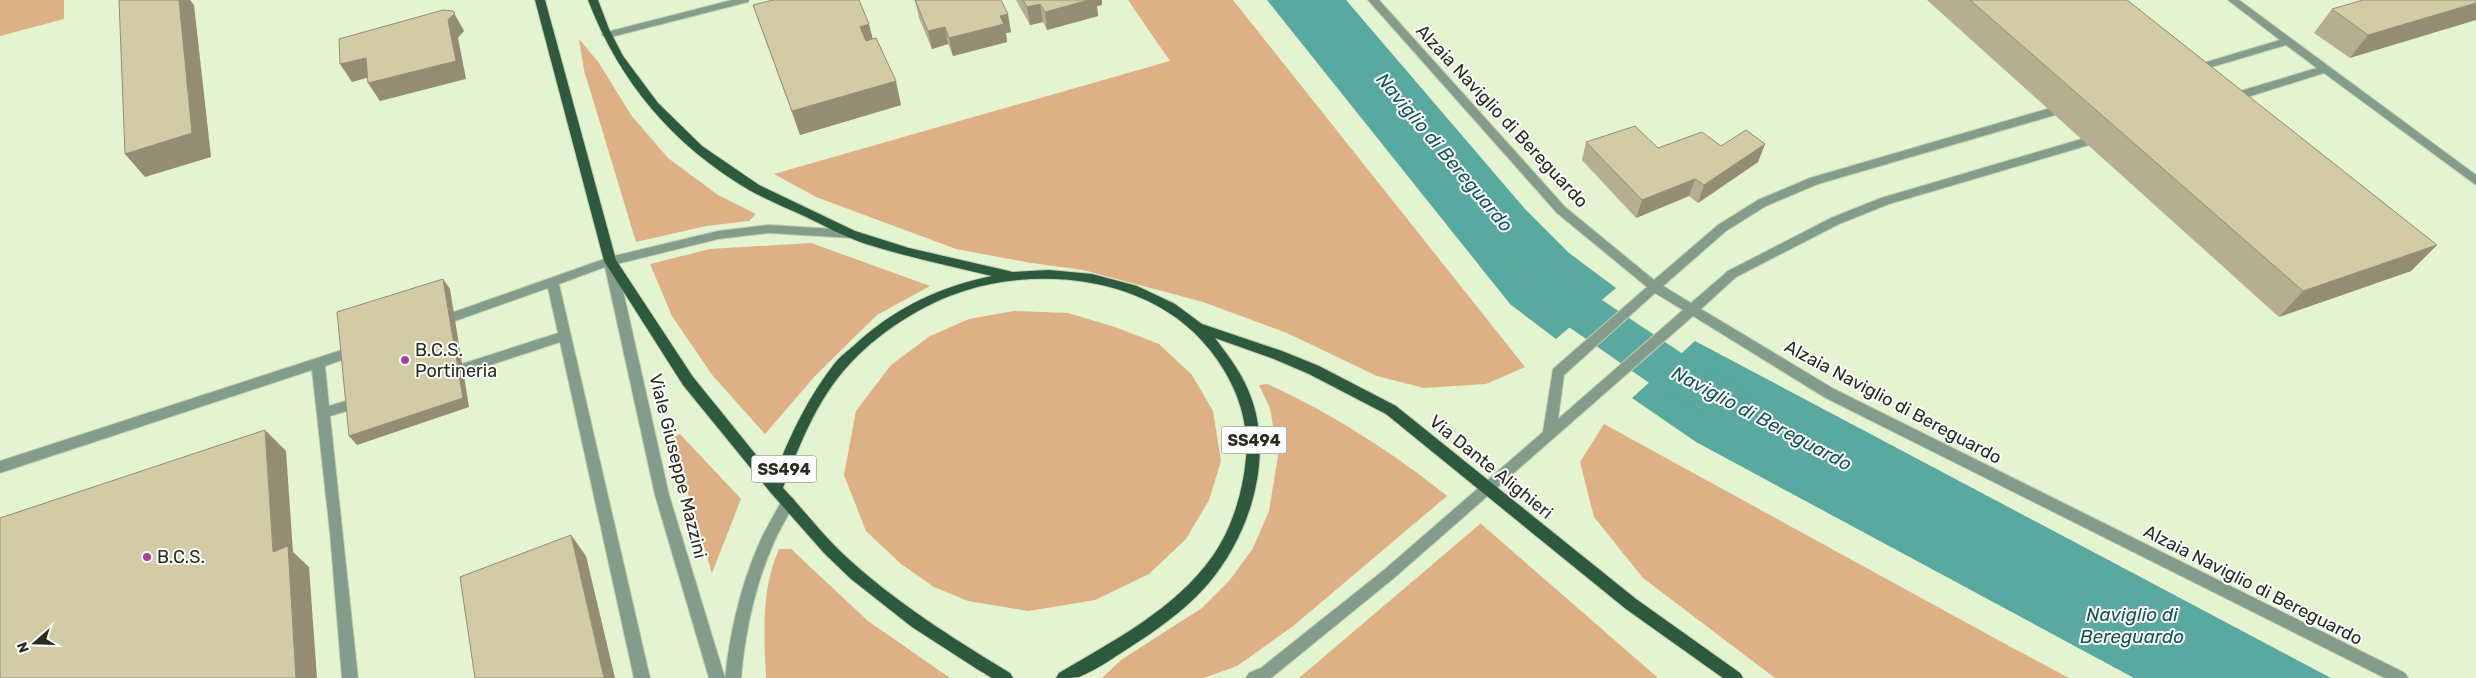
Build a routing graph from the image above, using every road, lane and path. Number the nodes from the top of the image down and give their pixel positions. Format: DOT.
graph roads {
  1 [pos="540,0"];
  2 [pos="593,0"];
  3 [pos="744,0"];
  4 [pos="1372,0"];
  5 [pos="2232,0"];
  6 [pos="607,35"];
  7 [pos="2287,41"];
  8 [pos="2326,70"];
  9 [pos="2180,73"];
  10 [pos="2216,103"];
  11 [pos="2051,112"];
  12 [pos="2085,142"];
  13 [pos="2476,181"];
  14 [pos="851,234"];
  15 [pos="610,261"];
  16 [pos="1016,276"];
  17 [pos="552,281"];
  18 [pos="1656,288"];
  19 [pos="1691,311"];
  20 [pos="426,326"];
  21 [pos="1199,328"];
  22 [pos="564,336"];
  23 [pos="372,344"];
  24 [pos="318,363"];
  25 [pos="436,377"];
  26 [pos="371,398"];
  27 [pos="324,413"];
  28 [pos="1549,434"];
  29 [pos="0,467"];
  30 [pos="1486,488"];
  31 [pos="776,489"];
  32 [pos="788,502"];
  33 [pos="350,678"];
  34 [pos="642,678"];
  35 [pos="717,678"];
  36 [pos="733,678"];
  37 [pos="1004,678"];
  38 [pos="1064,678"];
  39 [pos="1254,678"];
  40 [pos="1735,678"];
  41 [pos="2400,678"];
  1 -- 15 [label="main road, Viale Giuseppe Mazzini / SS494"];
  2 -- 6 [label="main road, SS494"];
  3 -- 6 [label="street"];
  4 -- 18 [label="street, Alzaia Naviglio di Bereguardo"];
  5 -- 7 [label="street"];
  6 -- 14 [label="main road, SS494"];
  7 -- 8 [label="street"];
  7 -- 9 [label="street"];
  8 -- 10 [label="street"];
  8 -- 13 [label="street"];
  11 -- 18 [label="street"];
  12 -- 19 [label="street"];
  14 -- 15 [label="street"];
  14 -- 16 [label="main road, SS494"];
  15 -- 17 [label="street"];
  15 -- 31 [label="main road, Viale Giuseppe Mazzini / SS494"];
  15 -- 35 [label="street, Viale Giuseppe Mazzini"];
  16 -- 21 [label="main road, SS494"];
  16 -- 31 [label="main road, SS494"];
  17 -- 20 [label="street"];
  17 -- 22 [label="street"];
  18 -- 19 [label="street, Alzaia Naviglio di Bereguardo"];
  18 -- 28 [label="street"];
  19 -- 28 [label="street"];
  19 -- 41 [label="street, Alzaia Naviglio di Bereguardo"];
  21 -- 30 [label="main road, Via Dante Alighieri / SS494"];
  21 -- 38 [label="main road, SS494"];
  22 -- 25 [label="street"];
  22 -- 34 [label="street"];
  23 -- 24 [label="street"];
  24 -- 27 [label="street"];
  24 -- 29 [label="street"];
  26 -- 27 [label="street"];
  27 -- 33 [label="street"];
  28 -- 30 [label="street"];
  30 -- 39 [label="street"];
  30 -- 40 [label="main road, Via Dante Alighieri / SS494"];
  31 -- 32 [label="main road, Viale Giuseppe Mazzini / SS494"];
  32 -- 36 [label="street"];
  32 -- 37 [label="main road, Viale Giuseppe Mazzini / SS494"];
}
